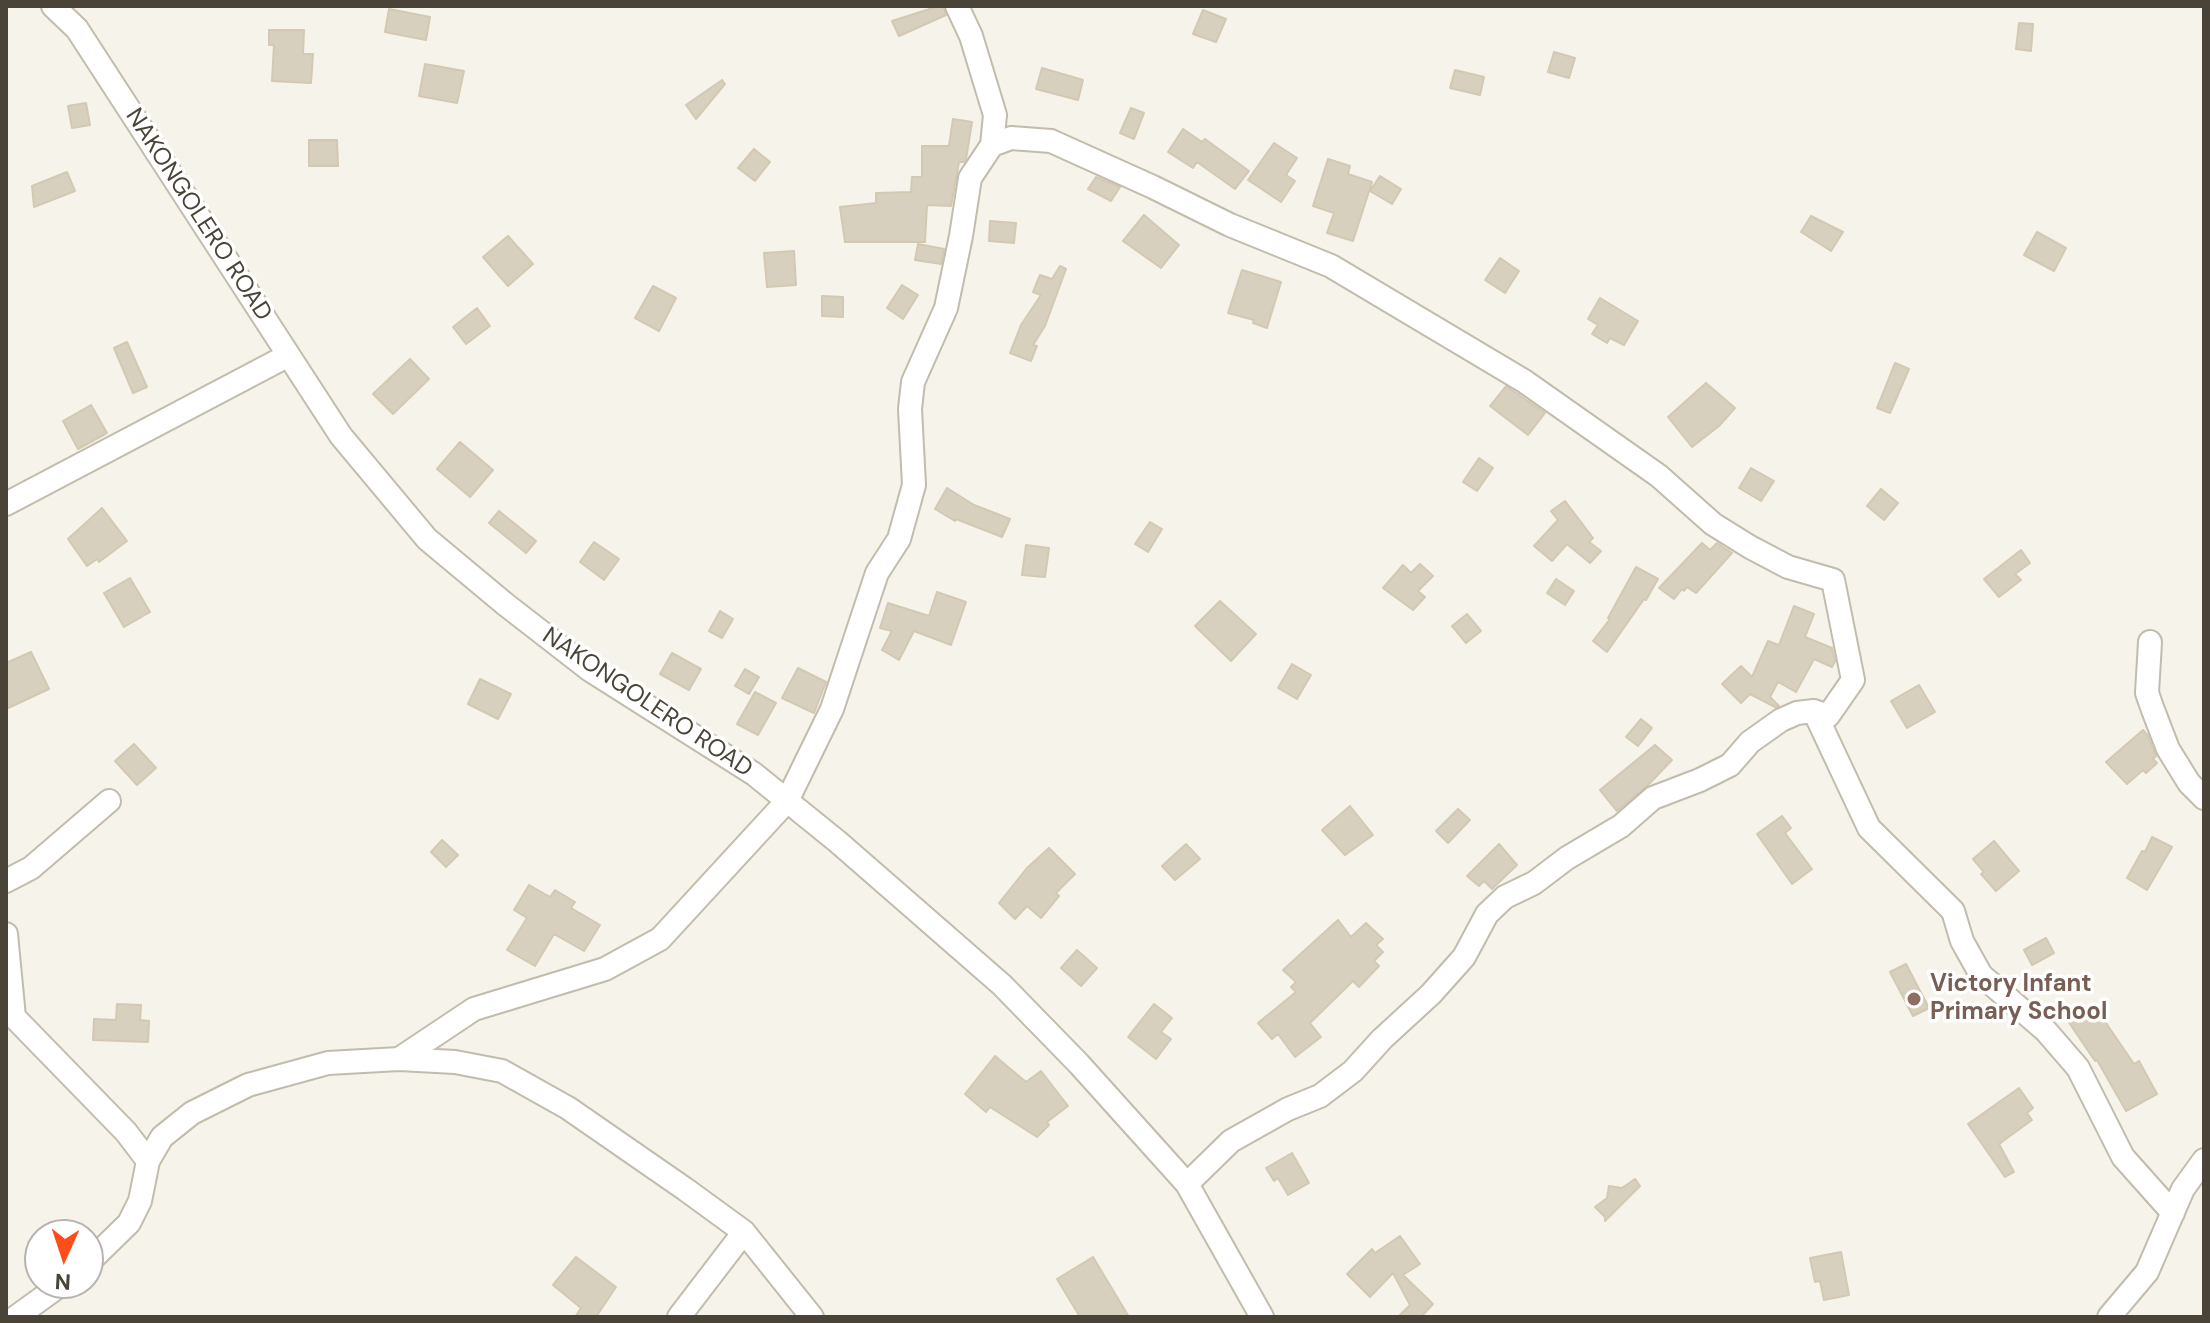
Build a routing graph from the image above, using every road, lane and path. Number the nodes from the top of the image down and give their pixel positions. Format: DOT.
graph roads {
  1 [pos="53,6"];
  2 [pos="957,6"];
  3 [pos="992,145"];
  4 [pos="287,356"];
  5 [pos="6,504"];
  6 [pos="2150,642"];
  7 [pos="1814,711"];
  8 [pos="2204,798"];
  9 [pos="109,801"];
  10 [pos="787,801"];
  11 [pos="6,881"];
  12 [pos="6,934"];
  13 [pos="399,1059"];
  14 [pos="2204,1160"];
  15 [pos="148,1161"];
  16 [pos="1187,1184"];
  17 [pos="2173,1213"];
  18 [pos="744,1232"];
  19 [pos="104,1247"];
  20 [pos="41,1299"];
  21 [pos="16,1317"];
  22 [pos="679,1317"];
  23 [pos="812,1317"];
  24 [pos="1262,1317"];
  25 [pos="2109,1317"];
  1 -- 4 [label="street, NAKONGOLERO ROAD"];
  2 -- 3 [label="street"];
  3 -- 7 [label="street"];
  3 -- 10 [label="street"];
  4 -- 5 [label="street"];
  4 -- 10 [label="street, NAKONGOLERO ROAD"];
  6 -- 8 [label="street"];
  7 -- 16 [label="street"];
  7 -- 17 [label="street"];
  9 -- 11 [label="street"];
  10 -- 13 [label="street"];
  10 -- 16 [label="street, NAKONGOLERO ROAD"];
  12 -- 15 [label="street"];
  13 -- 15 [label="street"];
  13 -- 18 [label="street"];
  14 -- 17 [label="street"];
  15 -- 19 [label="street"];
  16 -- 24 [label="street, NAKONGOLERO ROAD"];
  17 -- 25 [label="street"];
  18 -- 22 [label="street"];
  18 -- 23 [label="street"];
  20 -- 21 [label="street"];
}
